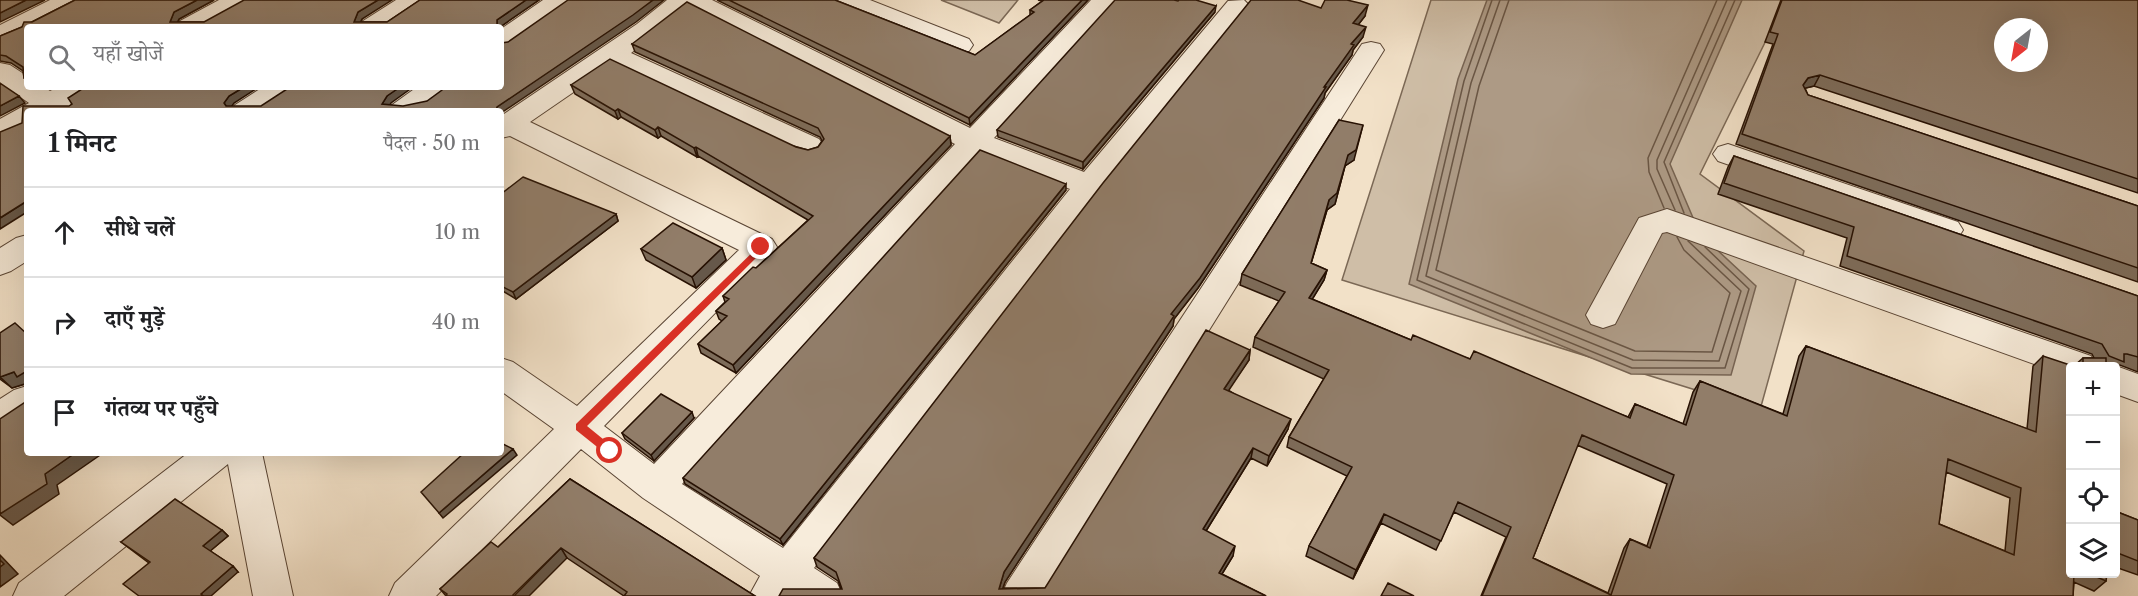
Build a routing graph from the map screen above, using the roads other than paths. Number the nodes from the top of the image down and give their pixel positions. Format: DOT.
graph roads {
  1 [pos="70,0"];
  2 [pos="238,0"];
  3 [pos="413,0"];
  4 [pos="560,0"];
  5 [pos="683,0"];
  6 [pos="692,0"];
  7 [pos="847,0"];
  8 [pos="1105,0"];
  9 [pos="1237,6"];
  10 [pos="194,24"];
  11 [pos="377,24"];
  12 [pos="0,35"];
  13 [pos="504,39"];
  14 [pos="960,45"];
  15 [pos="1371,50"];
  16 [pos="612,54"];
  17 [pos="0,71"];
  18 [pos="74,90"];
  19 [pos="277,90"];
  20 [pos="432,90"];
  21 [pos="41,108"];
  22 [pos="46,108"];
  23 [pos="250,108"];
  24 [pos="406,108"];
  25 [pos="24,119"];
  26 [pos="505,126"];
  27 [pos="0,131"];
  28 [pos="975,142"];
  29 [pos="809,146"];
  30 [pos="1728,154"];
  31 [pos="1090,185"];
  32 [pos="1972,239"];
  33 [pos="24,248"];
  34 [pos="0,262"];
  35 [pos="1603,315"];
  36 [pos="2068,362"];
  37 [pos="504,374"];
  38 [pos="2120,382"];
  39 [pos="2138,388"];
  40 [pos="24,402"];
  41 [pos="0,418"];
  42 [pos="579,427"];
  43 [pos="211,456"];
  44 [pos="245,456"];
  45 [pos="656,487"];
  46 [pos="778,584"];
  47 [pos="33,596"];
  48 [pos="273,596"];
  49 [pos="409,596"];
  50 [pos="823,596"];
  51 [pos="1021,596"];
  1 -- 12 [label="street"];
  2 -- 10 [label="street"];
  3 -- 11 [label="street"];
  4 -- 13 [label="street"];
  5 -- 16 [label="street"];
  6 -- 28 [label="street"];
  7 -- 14 [label="street"];
  8 -- 28 [label="street"];
  9 -- 31 [label="street"];
  15 -- 51 [label="street"];
  16 -- 26 [label="street"];
  16 -- 29 [label="street"];
  17 -- 21 [label="street"];
  18 -- 22 [label="street"];
  19 -- 23 [label="street"];
  20 -- 24 [label="street"];
  25 -- 27 [label="street"];
  26 -- 42 [label="street"];
  28 -- 31 [label="street"];
  28 -- 45 [label="street"];
  30 -- 32 [label="street"];
  31 -- 46 [label="street"];
  33 -- 34 [label="street"];
  35 -- 36 [label="street"];
  37 -- 42 [label="street"];
  38 -- 39 [label="street"];
  40 -- 41 [label="street"];
  42 -- 45 [label="street"];
  42 -- 49 [label="street"];
  43 -- 47 [label="street"];
  44 -- 48 [label="street"];
  45 -- 46 [label="street"];
  46 -- 50 [label="street"];
}
